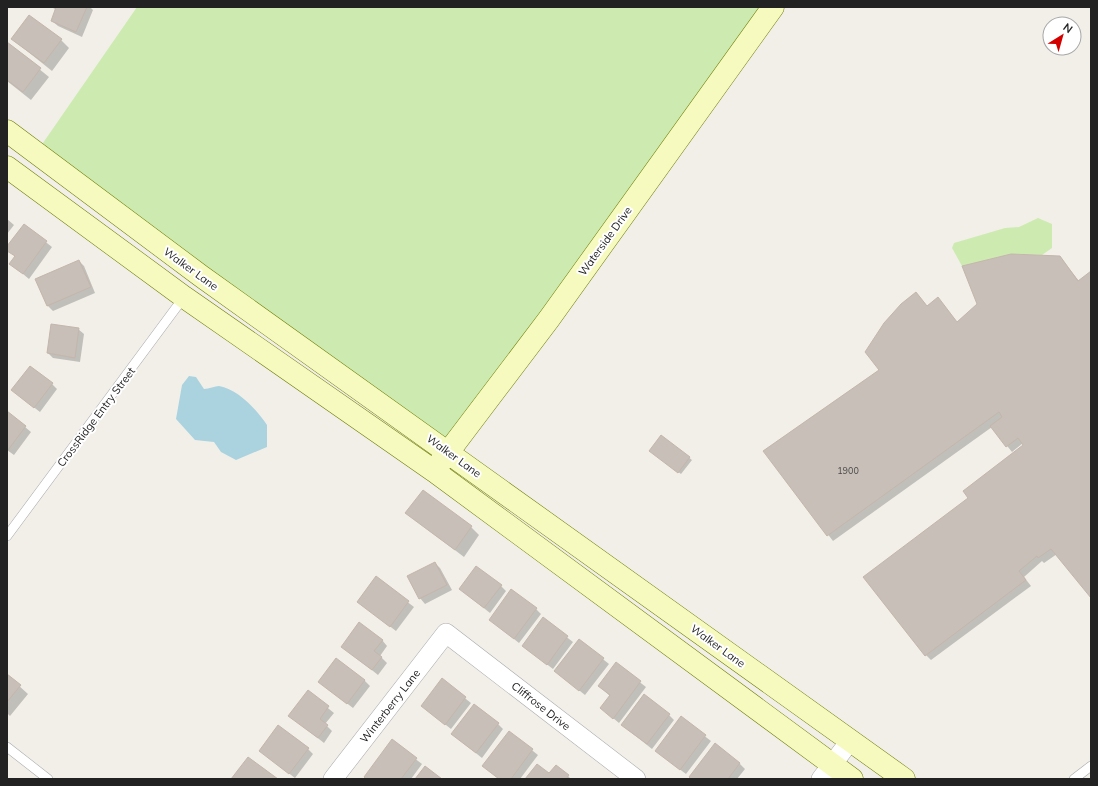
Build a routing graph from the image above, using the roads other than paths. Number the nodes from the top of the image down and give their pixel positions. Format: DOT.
graph roads {
  1 [pos="773,7"];
  2 [pos="7,131"];
  3 [pos="7,140"];
  4 [pos="36,153"];
  5 [pos="7,167"];
  6 [pos="200,276"];
  7 [pos="184,297"];
  8 [pos="449,452"];
  9 [pos="434,472"];
  10 [pos="7,536"];
  11 [pos="446,633"];
  12 [pos="850,741"];
  13 [pos="7,747"];
  14 [pos="1091,766"];
  15 [pos="826,772"];
  16 [pos="48,779"];
  17 [pos="333,779"];
  18 [pos="636,779"];
  19 [pos="852,779"];
  20 [pos="904,779"];
  21 [pos="1074,779"];
  1 -- 8 [label="street, Waterside Drive"];
  2 -- 4 [label="street, Walker Lane"];
  3 -- 4 [label="street"];
  4 -- 6 [label="street, Walker Lane"];
  5 -- 7 [label="street"];
  6 -- 7 [label="street"];
  6 -- 8 [label="street, Walker Lane"];
  7 -- 9 [label="street"];
  7 -- 10 [label="lane, CrossRidge Entry Street"];
  8 -- 9 [label="street, Waterside Drive"];
  8 -- 12 [label="street, Walker Lane"];
  9 -- 15 [label="street"];
  11 -- 17 [label="street, Winterberry Lane"];
  11 -- 18 [label="street, Cliffrose Drive"];
  12 -- 15 [label="street"];
  12 -- 20 [label="street, Walker Lane"];
  13 -- 16 [label="lane"];
  14 -- 21 [label="lane"];
  15 -- 19 [label="street"];
}
